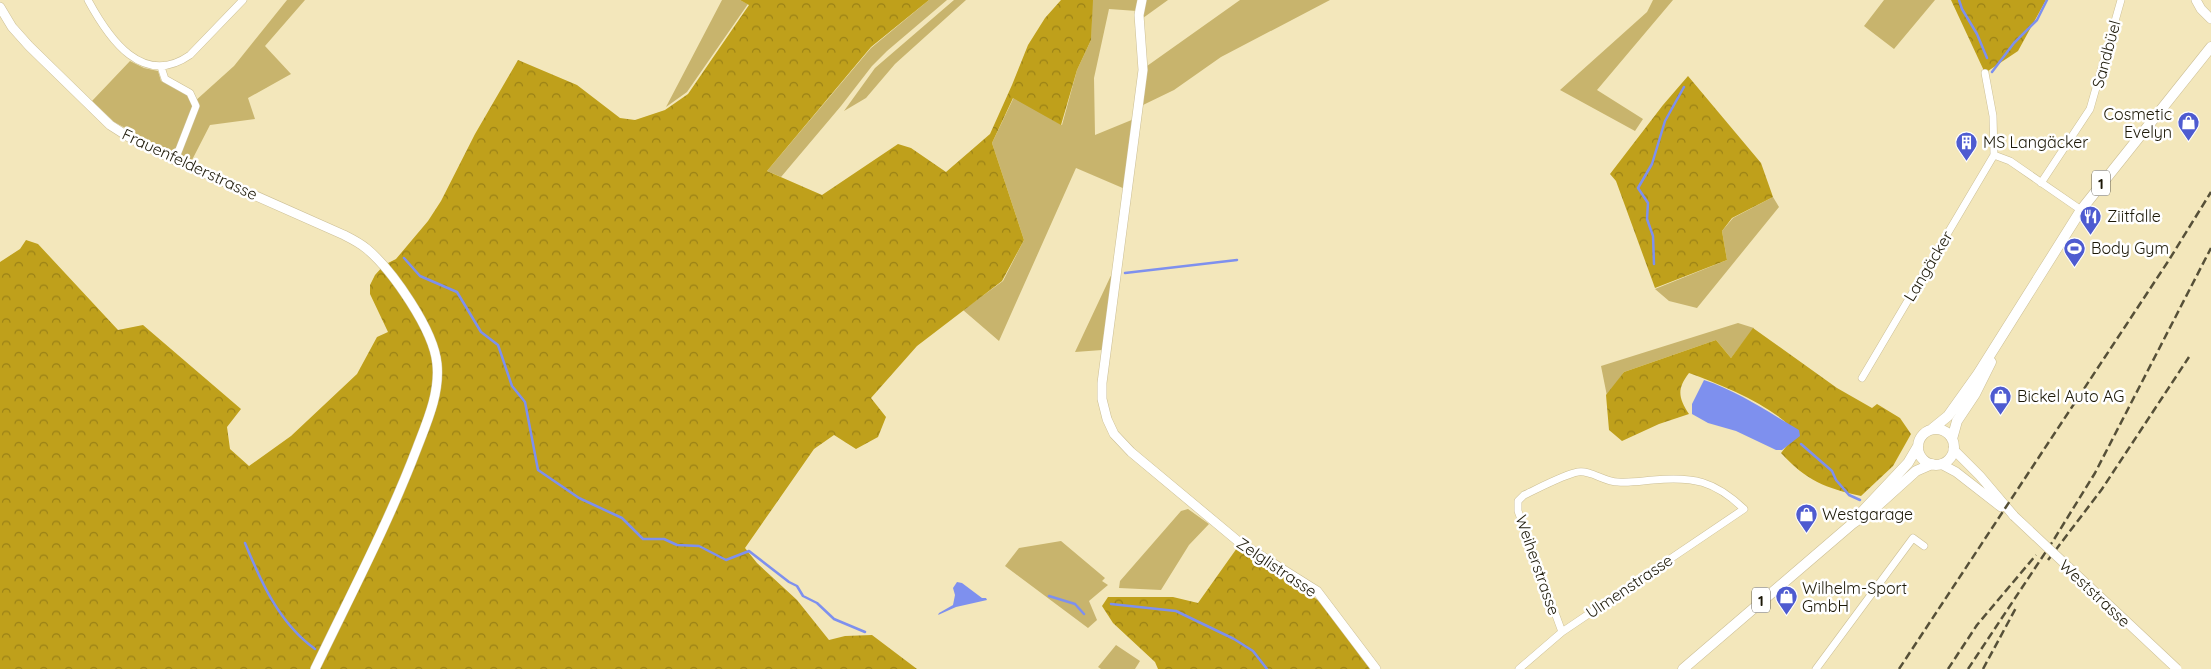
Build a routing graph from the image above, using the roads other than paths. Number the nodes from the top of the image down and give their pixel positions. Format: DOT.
graph roads {
  1 [pos="88,0"];
  2 [pos="243,0"];
  3 [pos="1142,0"];
  4 [pos="2121,0"];
  5 [pos="2196,0"];
  6 [pos="0,7"];
  7 [pos="2211,19"];
  8 [pos="2211,47"];
  9 [pos="161,67"];
  10 [pos="1985,73"];
  11 [pos="1994,155"];
  12 [pos="175,160"];
  13 [pos="2041,183"];
  14 [pos="2081,210"];
  15 [pos="1983,371"];
  16 [pos="1862,378"];
  17 [pos="1932,429"];
  18 [pos="1952,444"];
  19 [pos="1918,446"];
  20 [pos="1937,464"];
  21 [pos="1744,510"];
  22 [pos="2014,516"];
  23 [pos="1852,524"];
  24 [pos="1924,546"];
  25 [pos="1562,632"];
  26 [pos="315,669"];
  27 [pos="1376,669"];
  28 [pos="1519,669"];
  29 [pos="1683,669"];
  30 [pos="1816,669"];
  31 [pos="2177,669"];
  1 -- 9 [label="street"];
  2 -- 9 [label="street"];
  3 -- 27 [label="street, Zelglistrasse"];
  4 -- 13 [label="street, Sandbüel"];
  5 -- 7 [label="street"];
  6 -- 12 [label="street, Frauenfelderstrasse"];
  8 -- 14 [label="main road, 1"];
  9 -- 12 [label="street"];
  10 -- 11 [label="street"];
  11 -- 13 [label="street"];
  11 -- 16 [label="street, Langäcker"];
  12 -- 26 [label="street, Frauenfelderstrasse"];
  13 -- 14 [label="street"];
  14 -- 15 [label="main road, 1"];
  15 -- 17 [label="main road, 1"];
  15 -- 18 [label="main road, 1"];
  17 -- 18 [label="main road"];
  17 -- 19 [label="main road"];
  18 -- 20 [label="main road"];
  18 -- 22 [label="street, Weststrasse"];
  19 -- 20 [label="main road"];
  19 -- 23 [label="main road, 1"];
  20 -- 22 [label="street, Weststrasse"];
  20 -- 23 [label="main road, 1"];
  21 -- 25 [label="street, Ulmenstrasse"];
  21 -- 25 [label="street, Weiherstrasse"];
  22 -- 31 [label="street, Weststrasse, bridge"];
  23 -- 29 [label="main road, 1"];
  24 -- 30 [label="street"];
  25 -- 28 [label="street, Ulmenstrasse"];
}
